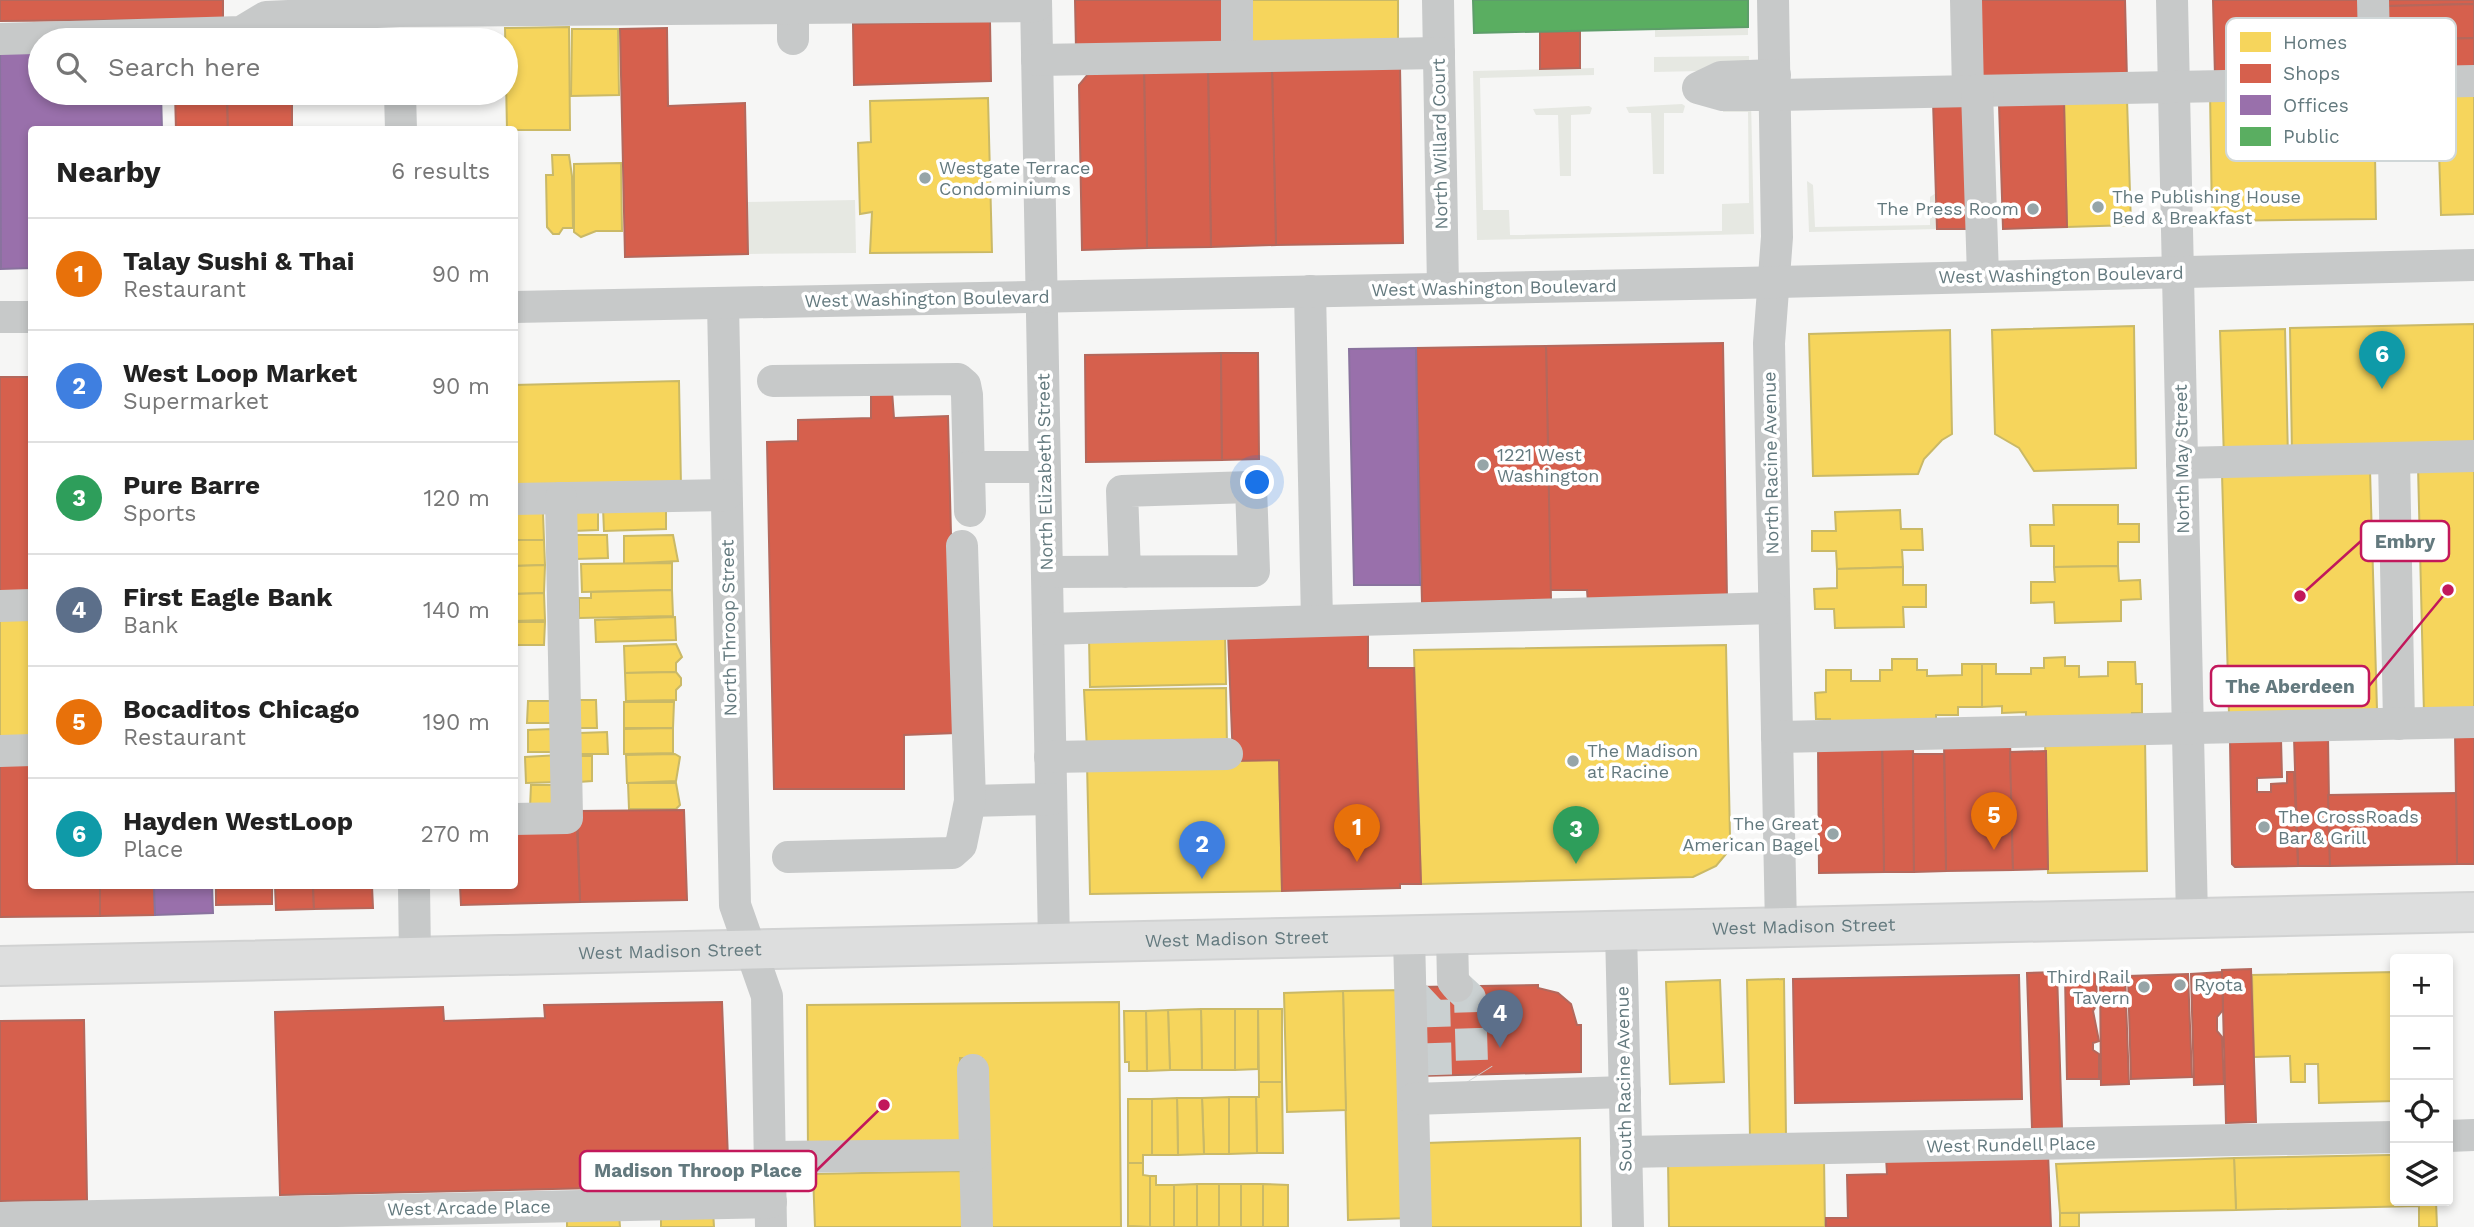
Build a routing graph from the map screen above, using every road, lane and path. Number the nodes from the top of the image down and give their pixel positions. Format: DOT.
graph roads {
  1 [pos="1237,0"];
  2 [pos="1438,0"];
  3 [pos="1773,0"];
  4 [pos="1966,0"];
  5 [pos="2172,0"];
  6 [pos="2373,0"];
  7 [pos="1036,3"];
  8 [pos="793,8"];
  9 [pos="399,17"];
  10 [pos="2373,18"];
  11 [pos="248,28"];
  12 [pos="28,38"];
  13 [pos="793,38"];
  14 [pos="0,39"];
  15 [pos="1439,53"];
  16 [pos="1237,57"];
  17 [pos="1037,60"];
  18 [pos="2456,81"];
  19 [pos="2474,81"];
  20 [pos="1775,85"];
  21 [pos="2226,87"];
  22 [pos="2174,88"];
  23 [pos="1972,91"];
  24 [pos="400,105"];
  25 [pos="401,126"];
  26 [pos="2474,265"];
  27 [pos="2177,273"];
  28 [pos="1983,276"];
  29 [pos="1774,282"];
  30 [pos="1443,288"];
  31 [pos="1310,291"];
  32 [pos="1041,297"];
  33 [pos="723,303"];
  34 [pos="518,307"];
  35 [pos="0,317"];
  36 [pos="28,317"];
  37 [pos="773,381"];
  38 [pos="2474,456"];
  39 [pos="2395,458"];
  40 [pos="2182,463"];
  41 [pos="969,467"];
  42 [pos="1044,467"];
  43 [pos="726,495"];
  44 [pos="561,498"];
  45 [pos="518,499"];
  46 [pos="970,511"];
  47 [pos="962,546"];
  48 [pos="1047,572"];
  49 [pos="1125,572"];
  50 [pos="28,605"];
  51 [pos="0,606"];
  52 [pos="1774,608"];
  53 [pos="1317,621"];
  54 [pos="1048,629"];
  55 [pos="2474,722"];
  56 [pos="2399,724"];
  57 [pos="2188,729"];
  58 [pos="1777,737"];
  59 [pos="28,750"];
  60 [pos="0,751"];
  61 [pos="1227,754"];
  62 [pos="1051,757"];
  63 [pos="1051,799"];
  64 [pos="970,801"];
  65 [pos="518,819"];
  66 [pos="788,857"];
  67 [pos="414,889"];
  68 [pos="2474,912"];
  69 [pos="2192,918"];
  70 [pos="1781,926"];
  71 [pos="1621,931"];
  72 [pos="1452,935"];
  73 [pos="1409,936"];
  74 [pos="1054,943"];
  75 [pos="750,950"];
  76 [pos="415,957"];
  77 [pos="0,966"];
  78 [pos="1453,985"];
  79 [pos="973,1070"];
  80 [pos="1625,1092"];
  81 [pos="1413,1100"];
  82 [pos="2474,1135"];
  83 [pos="2453,1136"];
  84 [pos="2390,1137"];
  85 [pos="1626,1152"];
  86 [pos="974,1155"];
  87 [pos="770,1157"];
  88 [pos="771,1215"];
  89 [pos="0,1218"];
  90 [pos="977,1227"];
  91 [pos="1416,1227"];
  92 [pos="1628,1227"];
  1 -- 16 [label="street"];
  2 -- 15 [label="street, North Willard Court"];
  3 -- 20 [label="street, North Racine Avenue"];
  4 -- 23 [label="street"];
  5 -- 22 [label="street, North May Street"];
  6 -- 10 [label="street"];
  7 -- 8 [label="street"];
  7 -- 17 [label="street, North Elizabeth Street"];
  8 -- 9 [label="street"];
  8 -- 13 [label="street"];
  9 -- 11 [label="street"];
  12 -- 14 [label="street"];
  15 -- 16 [label="street"];
  15 -- 30 [label="street, North Willard Court"];
  16 -- 17 [label="street"];
  17 -- 32 [label="street, North Elizabeth Street"];
  18 -- 19 [label="street"];
  20 -- 23 [label="street"];
  20 -- 29 [label="street, North Racine Avenue"];
  21 -- 22 [label="street"];
  22 -- 23 [label="street"];
  22 -- 27 [label="street, North May Street"];
  23 -- 28 [label="street"];
  24 -- 25 [label="street"];
  26 -- 27 [label="street, West Washington Boulevard"];
  27 -- 28 [label="street, West Washington Boulevard"];
  27 -- 40 [label="street, North May Street"];
  28 -- 29 [label="street, West Washington Boulevard"];
  29 -- 30 [label="street, West Washington Boulevard"];
  29 -- 52 [label="street, North Racine Avenue"];
  30 -- 31 [label="street, West Washington Boulevard"];
  31 -- 32 [label="street, West Washington Boulevard"];
  31 -- 53 [label="street"];
  32 -- 33 [label="street, West Washington Boulevard"];
  32 -- 42 [label="street, North Elizabeth Street"];
  33 -- 34 [label="street, West Washington Boulevard"];
  33 -- 43 [label="street, North Throop Street"];
  35 -- 36 [label="street"];
  37 -- 41 [label="street"];
  38 -- 39 [label="street"];
  39 -- 40 [label="street"];
  39 -- 56 [label="street"];
  40 -- 57 [label="street, North May Street"];
  41 -- 42 [label="street"];
  41 -- 46 [label="street"];
  42 -- 48 [label="street, North Elizabeth Street"];
  43 -- 44 [label="street"];
  43 -- 75 [label="street, North Throop Street"];
  44 -- 45 [label="street"];
  44 -- 65 [label="street"];
  47 -- 64 [label="street"];
  48 -- 49 [label="street"];
  48 -- 54 [label="street, North Elizabeth Street"];
  49 -- 49 [label="street"];
  50 -- 51 [label="street"];
  52 -- 53 [label="street"];
  52 -- 58 [label="street, North Racine Avenue"];
  53 -- 54 [label="street"];
  54 -- 62 [label="street, North Elizabeth Street"];
  55 -- 56 [label="street"];
  56 -- 57 [label="street"];
  57 -- 58 [label="street"];
  57 -- 69 [label="street, North May Street"];
  58 -- 70 [label="street, North Racine Avenue"];
  59 -- 60 [label="street"];
  61 -- 62 [label="street"];
  62 -- 63 [label="street, North Elizabeth Street"];
  63 -- 64 [label="street"];
  63 -- 74 [label="street, North Elizabeth Street"];
  64 -- 66 [label="street"];
  67 -- 76 [label="street"];
  68 -- 69 [label="main road, West Madison Street"];
  69 -- 70 [label="main road, West Madison Street"];
  70 -- 71 [label="main road, West Madison Street"];
  71 -- 72 [label="main road, West Madison Street"];
  71 -- 80 [label="street, South Racine Avenue"];
  72 -- 73 [label="main road, West Madison Street"];
  72 -- 78 [label="street"];
  73 -- 74 [label="main road, West Madison Street"];
  73 -- 81 [label="street"];
  74 -- 75 [label="main road, West Madison Street"];
  75 -- 76 [label="main road, West Madison Street"];
  75 -- 87 [label="street, North Throop Street"];
  76 -- 77 [label="main road, West Madison Street"];
  79 -- 86 [label="street"];
  80 -- 81 [label="street"];
  80 -- 85 [label="street, South Racine Avenue"];
  81 -- 91 [label="street"];
  82 -- 83 [label="street"];
  84 -- 85 [label="street, West Rundell Place"];
  85 -- 92 [label="street, South Racine Avenue"];
  86 -- 87 [label="street"];
  86 -- 90 [label="street"];
  87 -- 88 [label="street, North Throop Street"];
  88 -- 89 [label="street, West Arcade Place"];
}
